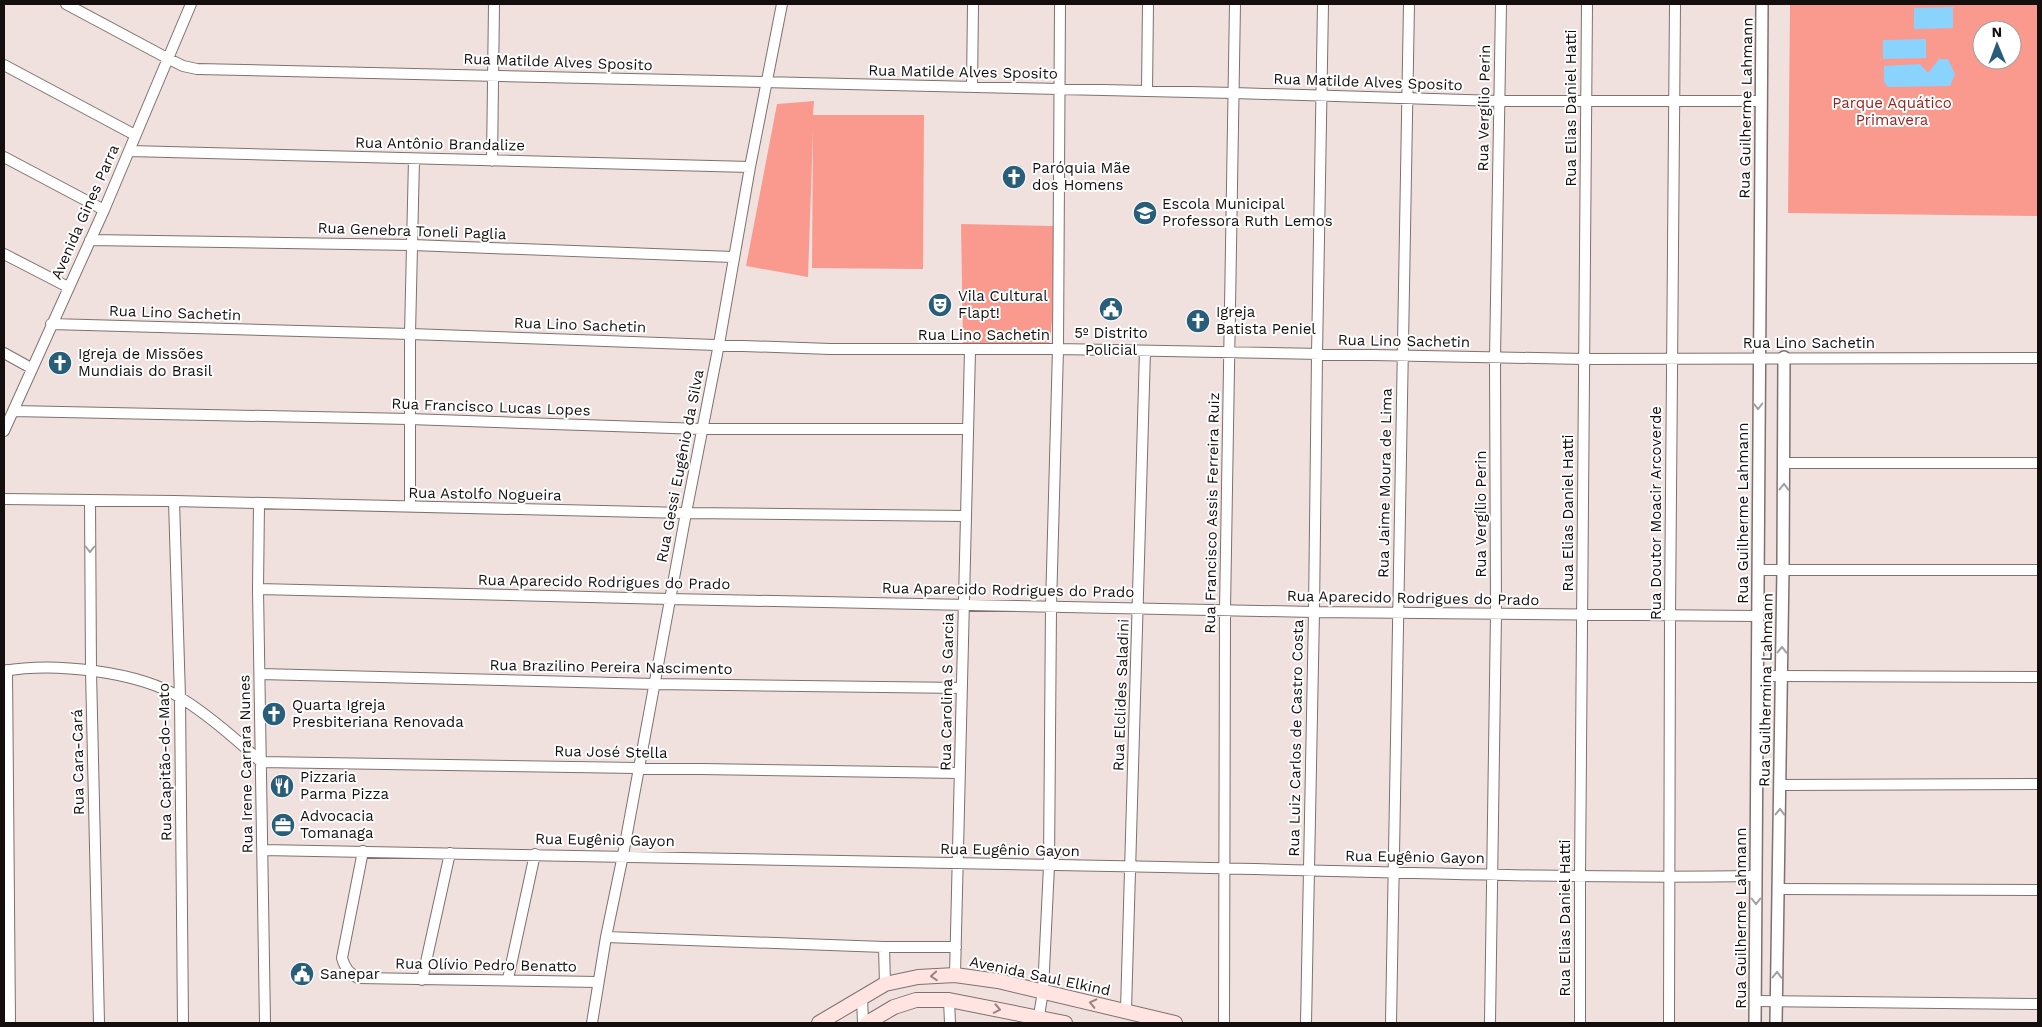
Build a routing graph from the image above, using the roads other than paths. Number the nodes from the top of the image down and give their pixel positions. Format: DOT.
graph roads {
  1 [pos="66,4"];
  2 [pos="191,4"];
  3 [pos="494,4"];
  4 [pos="782,4"];
  5 [pos="974,4"];
  6 [pos="1060,4"];
  7 [pos="1148,4"];
  8 [pos="1235,4"];
  9 [pos="1323,4"];
  10 [pos="1409,4"];
  11 [pos="1501,4"];
  12 [pos="1587,4"];
  13 [pos="1675,4"];
  14 [pos="1762,4"];
  15 [pos="167,58"];
  16 [pos="4,65"];
  17 [pos="492,75"];
  18 [pos="767,83"];
  19 [pos="972,87"];
  20 [pos="1060,89"];
  21 [pos="1147,91"];
  22 [pos="1234,93"];
  23 [pos="1322,95"];
  24 [pos="1407,98"];
  25 [pos="1586,100"];
  26 [pos="1498,101"];
  27 [pos="1761,101"];
  28 [pos="1676,102"];
  29 [pos="135,136"];
  30 [pos="129,151"];
  31 [pos="4,157"];
  32 [pos="414,159"];
  33 [pos="492,161"];
  34 [pos="750,167"];
  35 [pos="104,210"];
  36 [pos="90,240"];
  37 [pos="412,245"];
  38 [pos="4,254"];
  39 [pos="734,257"];
  40 [pos="68,287"];
  41 [pos="51,324"];
  42 [pos="410,334"];
  43 [pos="719,344"];
  44 [pos="1058,349"];
  45 [pos="970,350"];
  46 [pos="1145,351"];
  47 [pos="4,354"];
  48 [pos="1230,354"];
  49 [pos="1316,355"];
  50 [pos="1402,356"];
  51 [pos="1784,357"];
  52 [pos="1495,358"];
  53 [pos="1672,358"];
  54 [pos="1758,358"];
  55 [pos="2038,358"];
  56 [pos="1584,360"];
  57 [pos="31,368"];
  58 [pos="12,411"];
  59 [pos="410,419"];
  60 [pos="968,428"];
  61 [pos="702,429"];
  62 [pos="4,431"];
  63 [pos="1784,462"];
  64 [pos="2038,463"];
  65 [pos="4,499"];
  66 [pos="90,500"];
  67 [pos="174,501"];
  68 [pos="259,503"];
  69 [pos="410,507"];
  70 [pos="686,513"];
  71 [pos="966,516"];
  72 [pos="1783,569"];
  73 [pos="1758,570"];
  74 [pos="2038,570"];
  75 [pos="258,589"];
  76 [pos="670,599"];
  77 [pos="964,605"];
  78 [pos="1051,607"];
  79 [pos="1139,608"];
  80 [pos="1224,610"];
  81 [pos="1314,612"];
  82 [pos="1399,613"];
  83 [pos="1496,614"];
  84 [pos="1582,616"];
  85 [pos="1670,616"];
  86 [pos="1758,616"];
  87 [pos="5,670"];
  88 [pos="91,670"];
  89 [pos="260,674"];
  90 [pos="1757,676"];
  91 [pos="1782,676"];
  92 [pos="2038,677"];
  93 [pos="654,684"];
  94 [pos="962,688"];
  95 [pos="180,697"];
  96 [pos="261,762"];
  97 [pos="639,767"];
  98 [pos="960,773"];
  99 [pos="2038,784"];
  100 [pos="1780,785"];
  101 [pos="263,850"];
  102 [pos="362,851"];
  103 [pos="450,853"];
  104 [pos="535,854"];
  105 [pos="623,856"];
  106 [pos="958,864"];
  107 [pos="1049,866"];
  108 [pos="1130,866"];
  109 [pos="1223,868"];
  110 [pos="1308,870"];
  111 [pos="1394,873"];
  112 [pos="1494,874"];
  113 [pos="1580,876"];
  114 [pos="1756,876"];
  115 [pos="1671,877"];
  116 [pos="1779,889"];
  117 [pos="2038,890"];
  118 [pos="606,937"];
  119 [pos="884,947"];
  120 [pos="956,947"];
  121 [pos="955,975"];
  122 [pos="508,979"];
  123 [pos="422,980"];
  124 [pos="598,982"];
  125 [pos="885,984"];
  126 [pos="1043,991"];
  127 [pos="862,997"];
  128 [pos="949,1000"];
  129 [pos="1776,1000"];
  130 [pos="1755,1001"];
  131 [pos="2038,1004"];
  132 [pos="1126,1010"];
  133 [pos="1038,1020"];
  134 [pos="10,1023"];
  135 [pos="99,1023"];
  136 [pos="183,1023"];
  137 [pos="265,1023"];
  138 [pos="592,1023"];
  139 [pos="819,1023"];
  140 [pos="863,1023"];
  141 [pos="867,1023"];
  142 [pos="950,1023"];
  143 [pos="1064,1023"];
  144 [pos="1175,1023"];
  145 [pos="1224,1023"];
  146 [pos="1306,1023"];
  147 [pos="1391,1023"];
  148 [pos="1490,1023"];
  149 [pos="1580,1023"];
  150 [pos="1670,1023"];
  151 [pos="1755,1023"];
  152 [pos="1776,1023"];
  1 -- 15 [label="street, Rua Matilde Alves Sposito"];
  2 -- 15 [label="street, Avenida Gines Parra"];
  3 -- 17 [label="street"];
  4 -- 18 [label="street, Rua Gessi Eugênio da Silva"];
  5 -- 19 [label="street"];
  6 -- 20 [label="street"];
  7 -- 21 [label="street"];
  8 -- 22 [label="street, Rua Francisco Assis Ferreira Ruiz"];
  9 -- 23 [label="street, Rua Luiz Carlos de Castro Costa"];
  10 -- 24 [label="street, Rua Jaime Moura de Lima"];
  11 -- 26 [label="street, Rua Vergílio Perin"];
  12 -- 25 [label="street, Rua Elias Daniel Hatti"];
  13 -- 28 [label="street, Rua Doutor Moacir Arcoverde"];
  14 -- 27 [label="street, Rua Guilherme Lahmann"];
  15 -- 17 [label="street, Rua Matilde Alves Sposito"];
  15 -- 29 [label="street, Avenida Gines Parra"];
  16 -- 29 [label="street"];
  17 -- 18 [label="street, Rua Matilde Alves Sposito"];
  17 -- 33 [label="street"];
  18 -- 19 [label="street, Rua Matilde Alves Sposito"];
  18 -- 34 [label="street, Rua Gessi Eugênio da Silva"];
  19 -- 20 [label="street, Rua Matilde Alves Sposito"];
  20 -- 21 [label="street, Rua Matilde Alves Sposito"];
  20 -- 44 [label="street"];
  21 -- 22 [label="street, Rua Matilde Alves Sposito"];
  22 -- 23 [label="street, Rua Matilde Alves Sposito"];
  22 -- 48 [label="street, Rua Francisco Assis Ferreira Ruiz"];
  23 -- 24 [label="street, Rua Matilde Alves Sposito"];
  23 -- 49 [label="street, Rua Luiz Carlos de Castro Costa"];
  24 -- 26 [label="street, Rua Matilde Alves Sposito"];
  24 -- 50 [label="street, Rua Jaime Moura de Lima"];
  25 -- 26 [label="street, Rua Matilde Alves Sposito"];
  25 -- 28 [label="street, Rua Matilde Alves Sposito"];
  25 -- 56 [label="street, Rua Elias Daniel Hatti"];
  26 -- 52 [label="street, Rua Vergílio Perin"];
  27 -- 28 [label="street, Rua Matilde Alves Sposito"];
  27 -- 54 [label="street, Rua Guilherme Lahmann"];
  28 -- 53 [label="street, Rua Doutor Moacir Arcoverde"];
  29 -- 30 [label="street, Avenida Gines Parra"];
  30 -- 32 [label="street, Rua Antônio Brandalize"];
  30 -- 35 [label="street, Avenida Gines Parra"];
  31 -- 35 [label="street"];
  32 -- 33 [label="street, Rua Antônio Brandalize"];
  32 -- 37 [label="street"];
  33 -- 34 [label="street, Rua Antônio Brandalize"];
  34 -- 39 [label="street, Rua Gessi Eugênio da Silva"];
  35 -- 36 [label="street, Avenida Gines Parra"];
  36 -- 37 [label="street, Rua Genebra Toneli Paglia"];
  36 -- 40 [label="street, Avenida Gines Parra"];
  37 -- 39 [label="street, Rua Genebra Toneli Paglia"];
  37 -- 42 [label="street"];
  38 -- 40 [label="street"];
  39 -- 43 [label="street, Rua Gessi Eugênio da Silva"];
  40 -- 41 [label="street, Avenida Gines Parra"];
  41 -- 42 [label="street, Rua Lino Sachetin"];
  41 -- 57 [label="street, Avenida Gines Parra"];
  42 -- 43 [label="street, Rua Lino Sachetin"];
  42 -- 59 [label="street"];
  43 -- 45 [label="street, Rua Lino Sachetin"];
  43 -- 61 [label="street, Rua Gessi Eugênio da Silva"];
  44 -- 45 [label="street, Rua Lino Sachetin"];
  44 -- 46 [label="street, Rua Lino Sachetin"];
  44 -- 78 [label="street"];
  45 -- 60 [label="street, Rua Carolina S Garcia"];
  46 -- 48 [label="street, Rua Lino Sachetin"];
  46 -- 79 [label="street, Rua Elclides Saladini"];
  47 -- 57 [label="street"];
  48 -- 49 [label="street, Rua Lino Sachetin"];
  48 -- 80 [label="street, Rua Francisco Assis Ferreira Ruiz"];
  49 -- 50 [label="street, Rua Lino Sachetin"];
  49 -- 81 [label="street, Rua Luiz Carlos de Castro Costa"];
  50 -- 52 [label="street, Rua Lino Sachetin"];
  50 -- 82 [label="street, Rua Jaime Moura de Lima"];
  51 -- 54 [label="street, Rua Lino Sachetin"];
  51 -- 55 [label="street, Rua Lino Sachetin"];
  51 -- 63 [label="street, Rua Guilhermina Lahmann"];
  52 -- 56 [label="street, Rua Lino Sachetin"];
  52 -- 83 [label="street, Rua Vergílio Perin"];
  53 -- 54 [label="street, Rua Lino Sachetin"];
  53 -- 56 [label="street, Rua Lino Sachetin"];
  53 -- 85 [label="street, Rua Doutor Moacir Arcoverde"];
  54 -- 73 [label="street, Rua Guilherme Lahmann, one-way"];
  56 -- 84 [label="street, Rua Elias Daniel Hatti"];
  57 -- 58 [label="street, Avenida Gines Parra"];
  58 -- 59 [label="street, Rua Francisco Lucas Lopes"];
  58 -- 62 [label="street, Avenida Gines Parra"];
  59 -- 61 [label="street, Rua Francisco Lucas Lopes"];
  59 -- 69 [label="street"];
  60 -- 61 [label="street, Rua Francisco Lucas Lopes"];
  60 -- 71 [label="street, Rua Carolina S Garcia"];
  61 -- 70 [label="street, Rua Gessi Eugênio da Silva"];
  63 -- 64 [label="street"];
  72 -- 63 [label="street, Rua Guilhermina Lahmann, one-way"];
  65 -- 66 [label="street, Rua Astolfo Nogueira"];
  66 -- 67 [label="street, Rua Astolfo Nogueira"];
  66 -- 88 [label="street, Rua Cara-Cará, one-way"];
  67 -- 68 [label="street, Rua Astolfo Nogueira"];
  67 -- 95 [label="street, Rua Capitão-do-Mato"];
  68 -- 69 [label="street, Rua Astolfo Nogueira"];
  68 -- 75 [label="street, Rua Irene Carrara Nunes"];
  69 -- 70 [label="street, Rua Astolfo Nogueira"];
  70 -- 71 [label="street, Rua Astolfo Nogueira"];
  70 -- 76 [label="street, Rua Gessi Eugênio da Silva"];
  71 -- 77 [label="street, Rua Carolina S Garcia"];
  72 -- 73 [label="street"];
  72 -- 74 [label="street"];
  91 -- 72 [label="street, Rua Guilhermina Lahmann, one-way"];
  73 -- 86 [label="street, Rua Guilherme Lahmann"];
  75 -- 76 [label="street, Rua Aparecido Rodrigues do Prado"];
  75 -- 89 [label="street, Rua Irene Carrara Nunes"];
  76 -- 77 [label="street, Rua Aparecido Rodrigues do Prado"];
  76 -- 93 [label="street, Rua Gessi Eugênio da Silva"];
  77 -- 78 [label="street, Rua Aparecido Rodrigues do Prado"];
  77 -- 94 [label="street, Rua Carolina S Garcia"];
  78 -- 79 [label="street, Rua Aparecido Rodrigues do Prado"];
  78 -- 107 [label="street"];
  79 -- 80 [label="street, Rua Aparecido Rodrigues do Prado"];
  79 -- 108 [label="street, Rua Elclides Saladini"];
  80 -- 81 [label="street, Rua Aparecido Rodrigues do Prado"];
  80 -- 109 [label="street, Rua Francisco Assis Ferreira Ruiz"];
  81 -- 82 [label="street, Rua Aparecido Rodrigues do Prado"];
  81 -- 110 [label="street, Rua Luiz Carlos de Castro Costa"];
  82 -- 83 [label="street, Rua Aparecido Rodrigues do Prado"];
  82 -- 111 [label="street, Rua Jaime Moura de Lima"];
  83 -- 84 [label="street, Rua Aparecido Rodrigues do Prado"];
  83 -- 112 [label="street, Rua Vergílio Perin"];
  84 -- 85 [label="street, Rua Aparecido Rodrigues do Prado"];
  84 -- 113 [label="street, Rua Elias Daniel Hatti"];
  85 -- 86 [label="street, Rua Aparecido Rodrigues do Prado"];
  85 -- 115 [label="street, Rua Doutor Moacir Arcoverde"];
  86 -- 90 [label="street, Rua Guilherme Lahmann"];
  87 -- 88 [label="street"];
  87 -- 134 [label="street"];
  88 -- 95 [label="street"];
  88 -- 135 [label="street, Rua Cara-Cará"];
  89 -- 93 [label="street, Rua Brazilino Pereira Nascimento"];
  89 -- 96 [label="street, Rua Irene Carrara Nunes"];
  90 -- 91 [label="street"];
  90 -- 114 [label="street, Rua Guilherme Lahmann"];
  91 -- 92 [label="street"];
  91 -- 100 [label="street, Rua Guilhermina Lahmann"];
  93 -- 94 [label="street, Rua Brazilino Pereira Nascimento"];
  93 -- 97 [label="street, Rua Gessi Eugênio da Silva"];
  94 -- 98 [label="street, Rua Carolina S Garcia"];
  95 -- 96 [label="street"];
  95 -- 136 [label="street, Rua Capitão-do-Mato"];
  96 -- 97 [label="street, Rua José Stella"];
  96 -- 101 [label="street, Rua Irene Carrara Nunes"];
  97 -- 98 [label="street, Rua José Stella"];
  97 -- 105 [label="street, Rua Gessi Eugênio da Silva"];
  98 -- 106 [label="street, Rua Carolina S Garcia"];
  99 -- 100 [label="street"];
  116 -- 100 [label="street, Rua Guilhermina Lahmann, one-way"];
  101 -- 102 [label="street, Rua Eugênio Gayon"];
  101 -- 137 [label="street, Rua Irene Carrara Nunes"];
  102 -- 103 [label="street, Rua Eugênio Gayon"];
  102 -- 123 [label="street, Rua Olívio Pedro Benatto"];
  103 -- 104 [label="street, Rua Eugênio Gayon"];
  103 -- 123 [label="street"];
  104 -- 105 [label="street, Rua Eugênio Gayon"];
  104 -- 122 [label="street"];
  105 -- 106 [label="street, Rua Eugênio Gayon"];
  105 -- 118 [label="street, Rua Gessi Eugênio da Silva"];
  106 -- 107 [label="street, Rua Eugênio Gayon"];
  106 -- 120 [label="street, Rua Carolina S Garcia"];
  107 -- 108 [label="street, Rua Eugênio Gayon"];
  107 -- 126 [label="street"];
  108 -- 109 [label="street, Rua Eugênio Gayon"];
  108 -- 132 [label="street, Rua Elclides Saladini"];
  109 -- 110 [label="street, Rua Eugênio Gayon"];
  109 -- 145 [label="street, Rua Francisco Assis Ferreira Ruiz"];
  110 -- 111 [label="street, Rua Eugênio Gayon"];
  110 -- 146 [label="street, Rua Luiz Carlos de Castro Costa"];
  111 -- 112 [label="street, Rua Eugênio Gayon"];
  111 -- 147 [label="street, Rua Jaime Moura de Lima"];
  112 -- 113 [label="street, Rua Eugênio Gayon"];
  112 -- 148 [label="street, Rua Vergílio Perin"];
  113 -- 115 [label="street, Rua Eugênio Gayon"];
  113 -- 149 [label="street, Rua Elias Daniel Hatti"];
  114 -- 115 [label="street, Rua Eugênio Gayon"];
  114 -- 130 [label="street, Rua Guilherme Lahmann, one-way"];
  115 -- 150 [label="street, Rua Doutor Moacir Arcoverde"];
  116 -- 117 [label="street"];
  129 -- 116 [label="street, Rua Guilhermina Lahmann, one-way"];
  118 -- 119 [label="street"];
  118 -- 124 [label="street, Rua Gessi Eugênio da Silva"];
  119 -- 120 [label="street"];
  119 -- 125 [label="street"];
  120 -- 121 [label="street, Rua Carolina S Garcia"];
  121 -- 125 [label="main road, Avenida Saul Elkind, one-way"];
  121 -- 126 [label="main road, Avenida Saul Elkind"];
  122 -- 123 [label="street, Rua Olívio Pedro Benatto"];
  122 -- 124 [label="street, Rua Olívio Pedro Benatto"];
  124 -- 138 [label="street, Rua Gessi Eugênio da Silva"];
  125 -- 127 [label="main road, Avenida Saul Elkind"];
  132 -- 126 [label="main road, Avenida Saul Elkind, one-way"];
  126 -- 133 [label="street"];
  127 -- 139 [label="main road, Avenida Saul Elkind"];
  127 -- 140 [label="street"];
  128 -- 133 [label="main road, one-way"];
  128 -- 141 [label="main road"];
  128 -- 142 [label="street"];
  129 -- 130 [label="street"];
  129 -- 131 [label="street"];
  129 -- 152 [label="street, Rua Guilhermina Lahmann"];
  130 -- 151 [label="street, Rua Guilherme Lahmann"];
  132 -- 144 [label="main road, Avenida Saul Elkind"];
  133 -- 143 [label="main road"];
}
